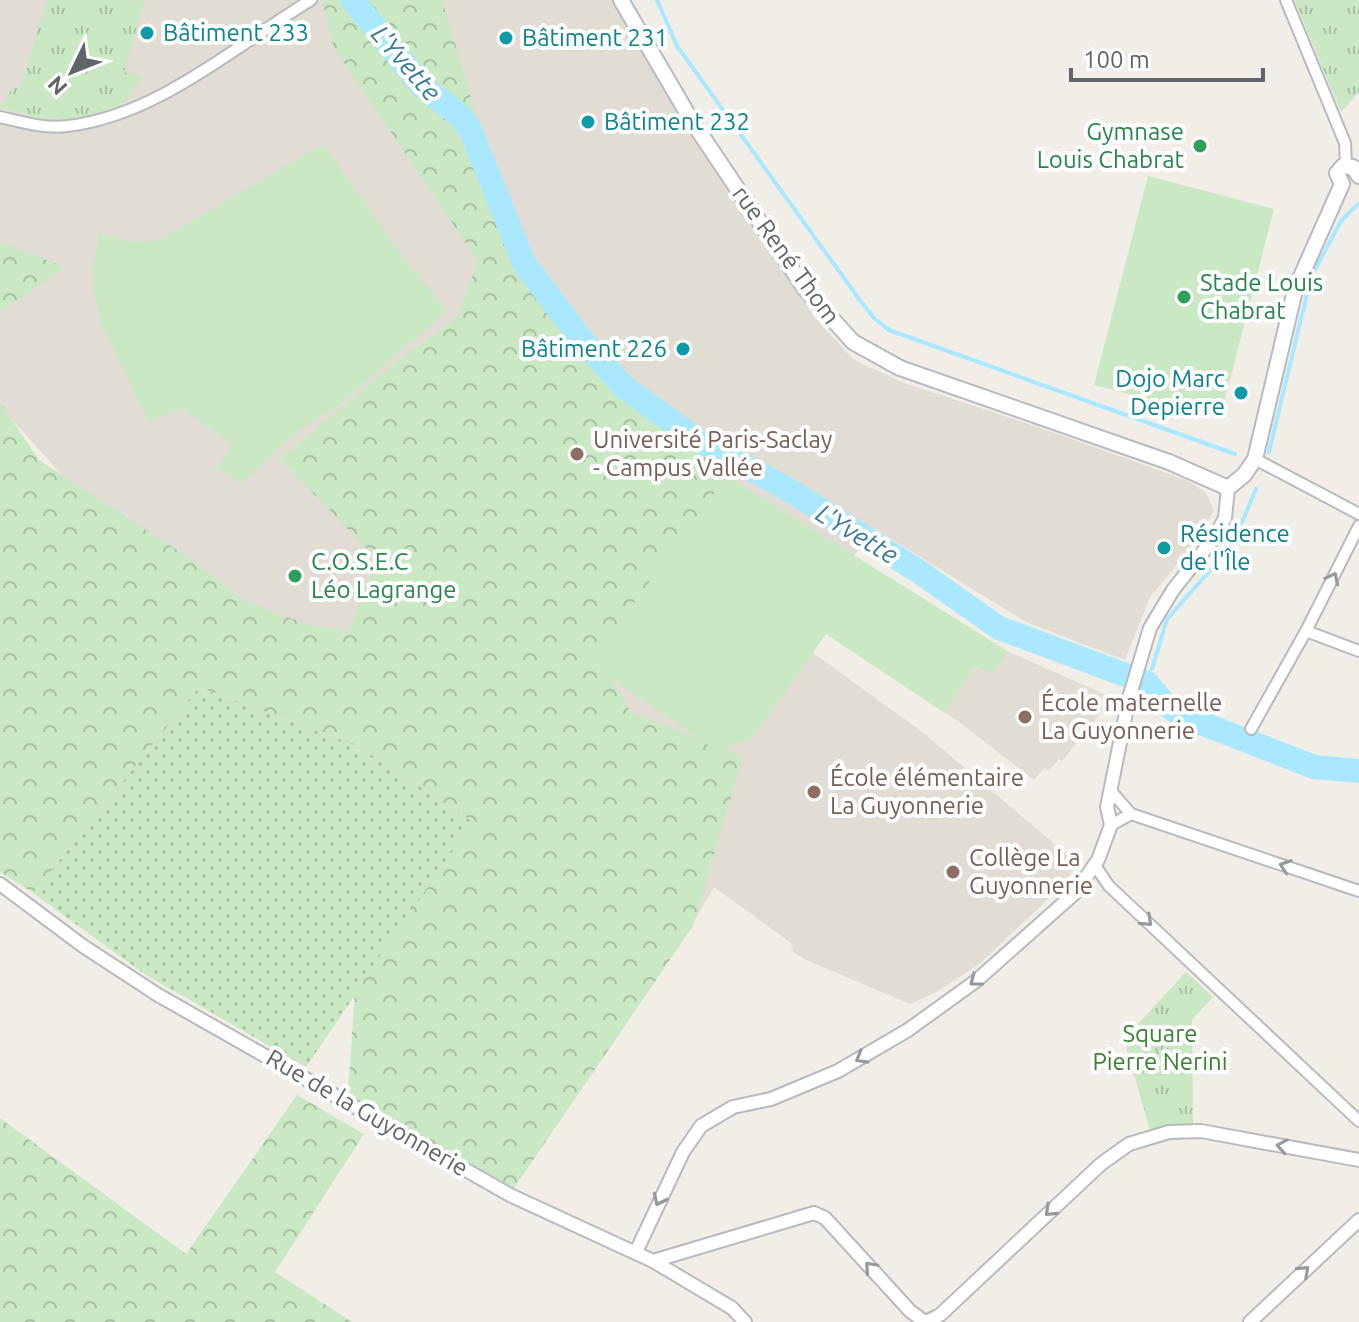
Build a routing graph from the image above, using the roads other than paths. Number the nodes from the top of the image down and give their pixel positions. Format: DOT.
graph roads {
  1 [pos="311,0"];
  2 [pos="621,0"];
  3 [pos="1286,0"];
  4 [pos="0,117"];
  5 [pos="1354,172"];
  6 [pos="1255,459"];
  7 [pos="1228,488"];
  8 [pos="1359,514"];
  9 [pos="1359,526"];
  10 [pos="1306,631"];
  11 [pos="1359,651"];
  12 [pos="1251,729"];
  13 [pos="1111,791"];
  14 [pos="1131,814"];
  15 [pos="1111,825"];
  16 [pos="1094,864"];
  17 [pos="0,884"];
  18 [pos="1359,891"];
  19 [pos="1359,1121"];
  20 [pos="1359,1160"];
  21 [pos="1359,1220"];
  22 [pos="636,1252"];
  23 [pos="653,1261"];
  24 [pos="745,1322"];
  25 [pos="925,1322"];
  26 [pos="1250,1322"];
  1 -- 4 [label="street"];
  2 -- 7 [label="main road, rue René Thom"];
  3 -- 5 [label="street"];
  5 -- 6 [label="main road"];
  6 -- 7 [label="main road"];
  6 -- 8 [label="street"];
  7 -- 13 [label="street"];
  10 -- 9 [label="street, one-way"];
  10 -- 11 [label="street"];
  10 -- 12 [label="street"];
  13 -- 14 [label="street"];
  13 -- 15 [label="street"];
  14 -- 15 [label="street"];
  18 -- 14 [label="street, one-way"];
  15 -- 16 [label="street"];
  16 -- 19 [label="street, one-way"];
  16 -- 22 [label="street, one-way"];
  17 -- 22 [label="street, Rue de la Guyonnerie"];
  20 -- 25 [label="street, one-way"];
  26 -- 21 [label="street, one-way"];
  22 -- 23 [label="street, Rue de la Guyonnerie"];
  23 -- 24 [label="street, Rue de la Guyonnerie"];
  25 -- 23 [label="street, one-way"];
}
